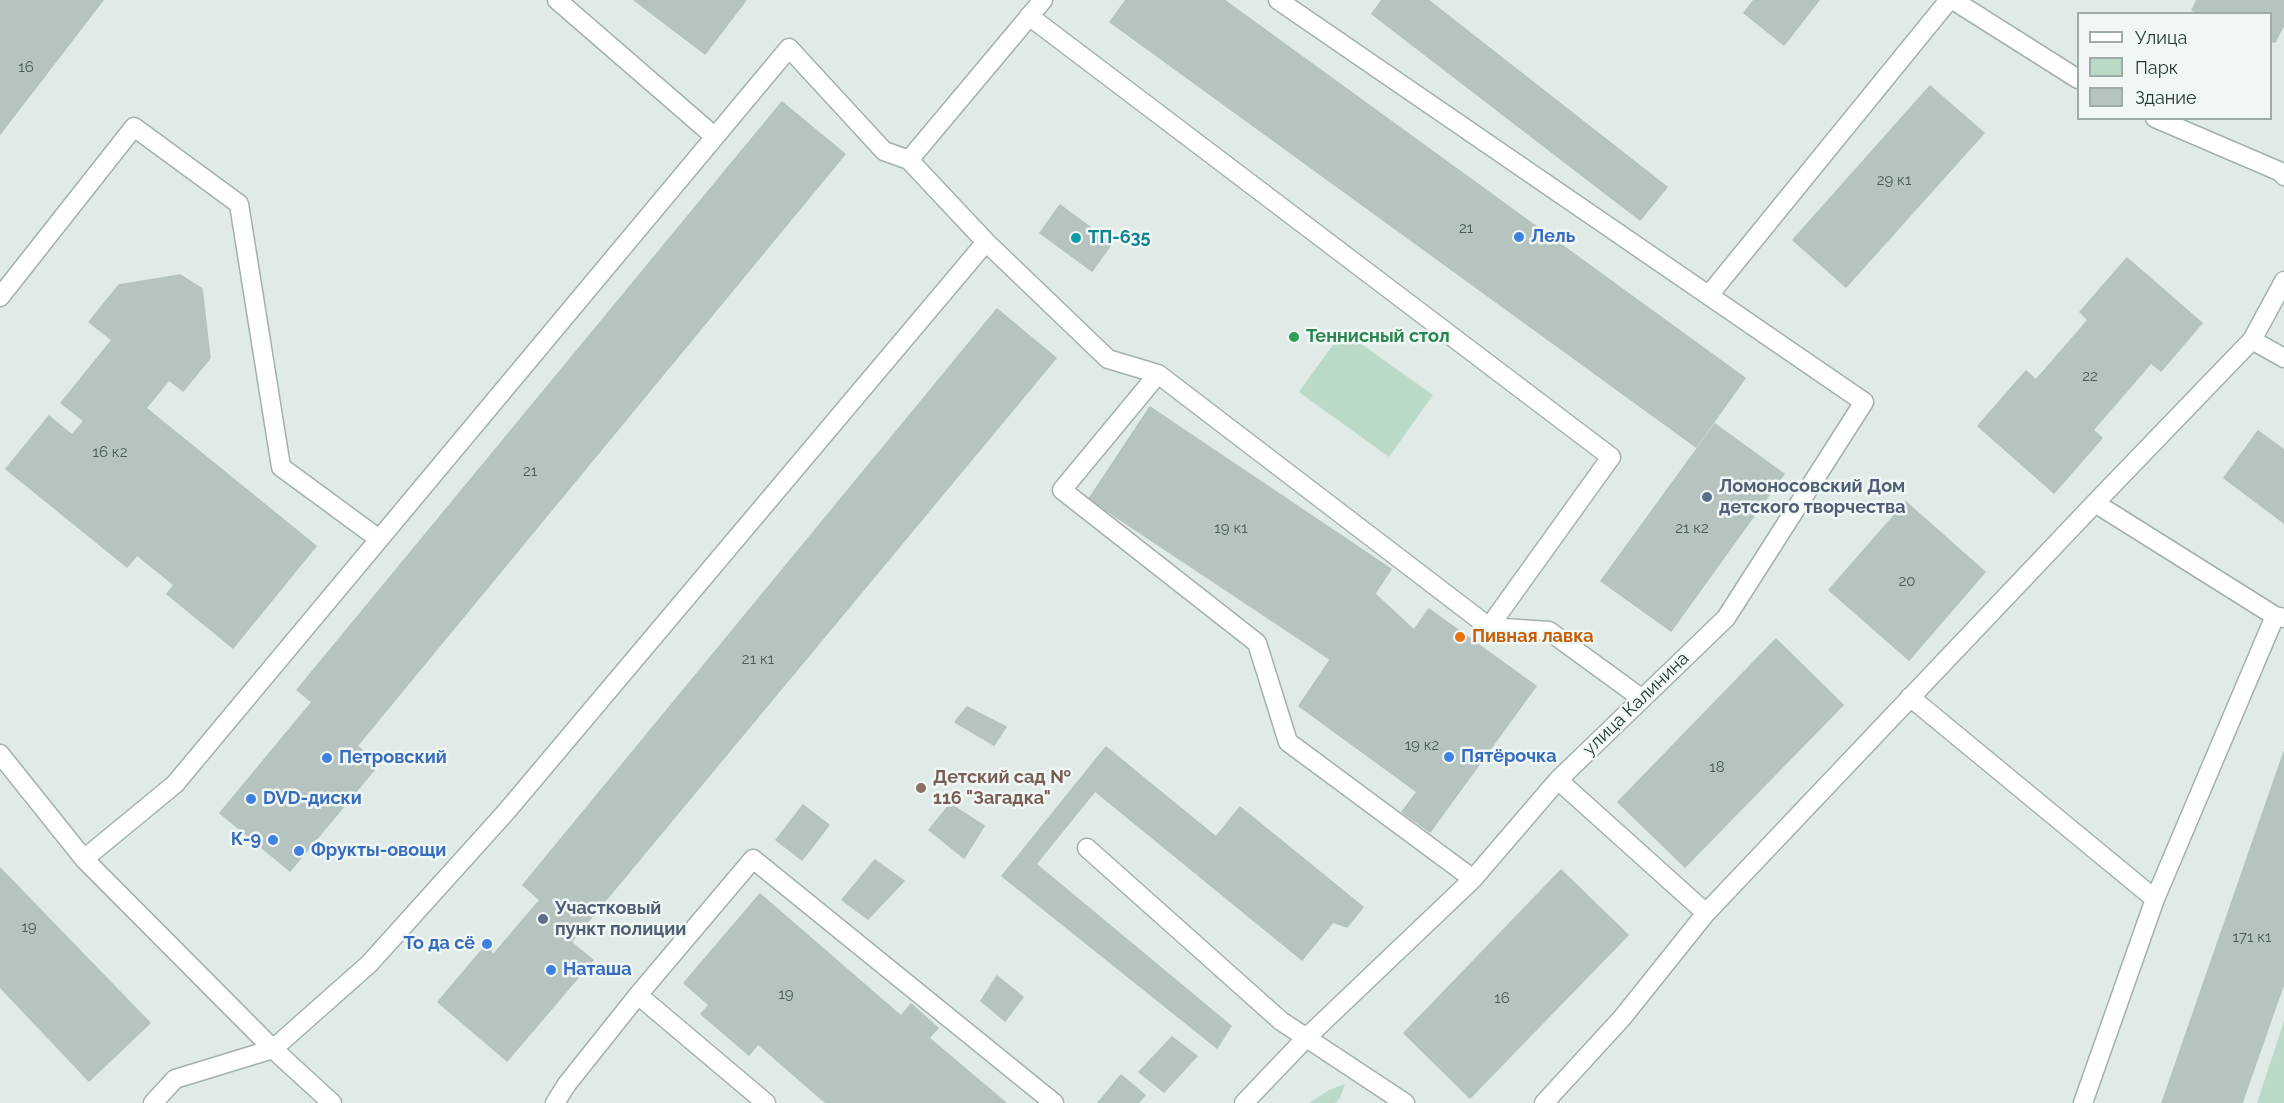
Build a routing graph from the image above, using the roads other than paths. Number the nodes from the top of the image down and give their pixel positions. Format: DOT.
graph roads {
  1 [pos="557,0"];
  2 [pos="1043,0"];
  3 [pos="1278,0"];
  4 [pos="1951,0"];
  5 [pos="1029,16"];
  6 [pos="2077,78"];
  7 [pos="2160,120"];
  8 [pos="714,136"];
  9 [pos="909,160"];
  10 [pos="2284,176"];
  11 [pos="986,242"];
  12 [pos="2284,281"];
  13 [pos="1709,295"];
  14 [pos="0,297"];
  15 [pos="2252,340"];
  16 [pos="2284,358"];
  17 [pos="1158,374"];
  18 [pos="2095,503"];
  19 [pos="379,539"];
  20 [pos="2280,617"];
  21 [pos="1489,627"];
  22 [pos="1910,697"];
  23 [pos="1641,698"];
  24 [pos="4,765"];
  25 [pos="1558,780"];
  26 [pos="1087,848"];
  27 [pos="84,859"];
  28 [pos="1473,879"];
  29 [pos="2155,899"];
  30 [pos="1706,913"];
  31 [pos="638,995"];
  32 [pos="1306,1038"];
  33 [pos="273,1049"];
  34 [pos="153,1103"];
  35 [pos="332,1103"];
  36 [pos="555,1103"];
  37 [pos="766,1103"];
  38 [pos="1054,1103"];
  39 [pos="1244,1103"];
  40 [pos="1405,1103"];
  41 [pos="1544,1103"];
  42 [pos="2083,1103"];
  1 -- 8 [label="street"];
  2 -- 5 [label="street"];
  3 -- 13 [label="street"];
  4 -- 6 [label="street"];
  4 -- 13 [label="street"];
  5 -- 9 [label="street"];
  5 -- 21 [label="street"];
  7 -- 10 [label="street"];
  8 -- 9 [label="street"];
  8 -- 19 [label="street"];
  9 -- 11 [label="street"];
  11 -- 17 [label="street"];
  11 -- 33 [label="street"];
  12 -- 15 [label="street"];
  13 -- 23 [label="street, улица Калинина"];
  14 -- 19 [label="street"];
  15 -- 16 [label="street"];
  15 -- 18 [label="street"];
  17 -- 21 [label="street"];
  17 -- 28 [label="street"];
  18 -- 20 [label="street"];
  18 -- 22 [label="street"];
  19 -- 27 [label="street"];
  20 -- 29 [label="street"];
  21 -- 23 [label="street"];
  22 -- 29 [label="street"];
  22 -- 30 [label="street"];
  23 -- 25 [label="street, улица Калинина"];
  24 -- 27 [label="street"];
  25 -- 28 [label="street, улица Калинина"];
  25 -- 30 [label="street"];
  26 -- 32 [label="street"];
  27 -- 33 [label="street"];
  28 -- 32 [label="street, улица Калинина"];
  29 -- 42 [label="street"];
  30 -- 41 [label="street"];
  31 -- 36 [label="street"];
  31 -- 37 [label="street"];
  31 -- 38 [label="street"];
  32 -- 39 [label="street, улица Калинина"];
  32 -- 40 [label="street"];
  33 -- 34 [label="street"];
  33 -- 35 [label="street"];
}
